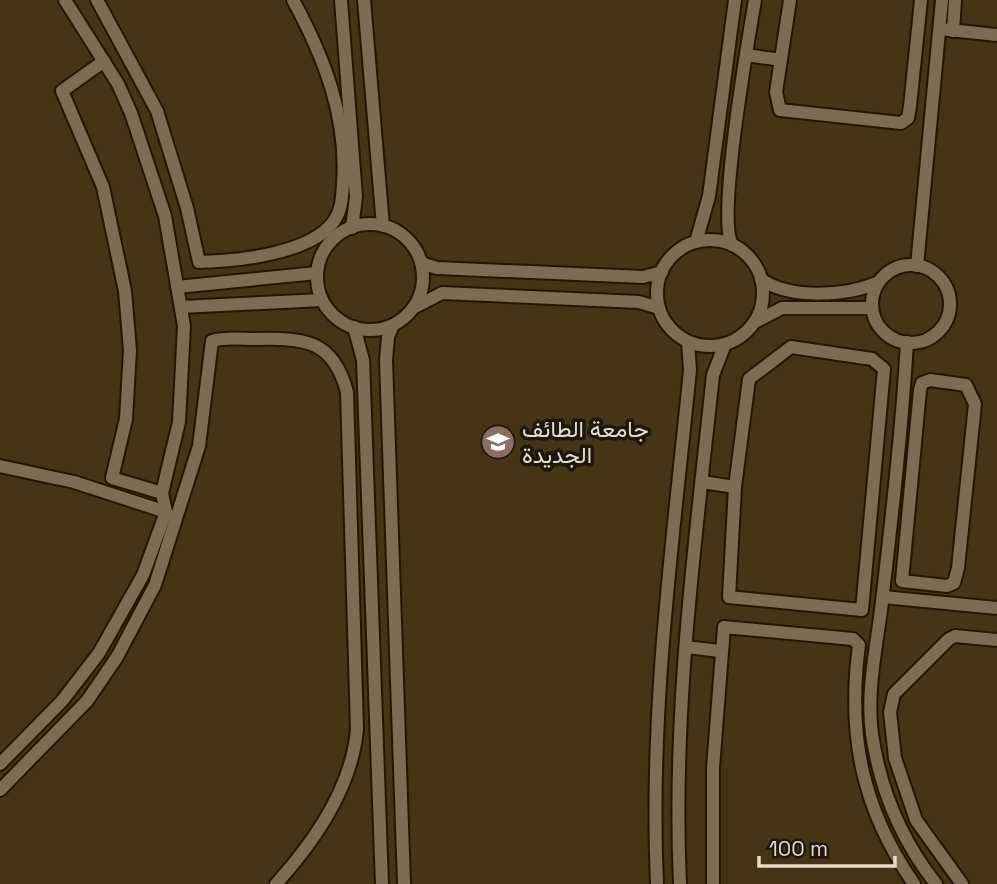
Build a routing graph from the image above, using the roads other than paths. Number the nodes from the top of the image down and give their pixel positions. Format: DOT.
graph roads {
  1 [pos="65,0"];
  2 [pos="97,0"];
  3 [pos="293,0"];
  4 [pos="341,0"];
  5 [pos="364,0"];
  6 [pos="736,0"];
  7 [pos="755,0"];
  8 [pos="790,0"];
  9 [pos="920,0"];
  10 [pos="942,0"];
  11 [pos="955,0"];
  12 [pos="946,30"];
  13 [pos="997,35"];
  14 [pos="746,55"];
  15 [pos="781,60"];
  16 [pos="104,61"];
  17 [pos="383,226"];
  18 [pos="352,228"];
  19 [pos="696,242"];
  20 [pos="732,245"];
  21 [pos="421,262"];
  22 [pos="917,266"];
  23 [pos="662,272"];
  24 [pos="317,273"];
  25 [pos="761,279"];
  26 [pos="879,282"];
  27 [pos="177,287"];
  28 [pos="322,300"];
  29 [pos="181,307"];
  30 [pos="414,307"];
  31 [pos="659,308"];
  32 [pos="872,308"];
  33 [pos="754,323"];
  34 [pos="393,325"];
  35 [pos="354,327"];
  36 [pos="688,342"];
  37 [pos="907,342"];
  38 [pos="724,344"];
  39 [pos="0,466"];
  40 [pos="897,468"];
  41 [pos="914,470"];
  42 [pos="702,482"];
  43 [pos="735,487"];
  44 [pos="162,493"];
  45 [pos="166,513"];
  46 [pos="883,597"];
  47 [pos="997,608"];
  48 [pos="997,640"];
  49 [pos="686,647"];
  50 [pos="720,651"];
  51 [pos="891,731"];
  52 [pos="872,732"];
  53 [pos="0,764"];
  54 [pos="0,790"];
  55 [pos="276,884"];
  56 [pos="382,884"];
  57 [pos="404,884"];
  58 [pos="657,884"];
  59 [pos="680,884"];
  60 [pos="713,884"];
  61 [pos="914,884"];
  62 [pos="936,884"];
  63 [pos="962,884"];
  1 -- 16 [label="lane"];
  2 -- 3 [label="lane"];
  4 -- 18 [label="lane"];
  5 -- 17 [label="lane"];
  6 -- 19 [label="lane"];
  7 -- 14 [label="lane"];
  8 -- 15 [label="lane"];
  9 -- 15 [label="lane"];
  10 -- 12 [label="lane"];
  11 -- 12 [label="lane"];
  12 -- 13 [label="lane"];
  12 -- 22 [label="lane"];
  14 -- 15 [label="lane"];
  14 -- 20 [label="lane"];
  16 -- 27 [label="lane"];
  16 -- 44 [label="lane"];
  17 -- 18 [label="lane"];
  17 -- 21 [label="lane"];
  18 -- 24 [label="lane"];
  19 -- 20 [label="lane"];
  19 -- 23 [label="lane"];
  20 -- 25 [label="lane"];
  21 -- 23 [label="lane"];
  21 -- 30 [label="lane"];
  22 -- 26 [label="lane"];
  22 -- 37 [label="lane"];
  23 -- 31 [label="lane"];
  24 -- 27 [label="lane"];
  24 -- 28 [label="lane"];
  25 -- 26 [label="lane"];
  25 -- 33 [label="lane"];
  26 -- 32 [label="lane"];
  27 -- 29 [label="lane"];
  28 -- 29 [label="lane"];
  28 -- 35 [label="lane"];
  29 -- 44 [label="lane"];
  30 -- 31 [label="lane"];
  30 -- 34 [label="lane"];
  31 -- 36 [label="lane"];
  32 -- 33 [label="lane"];
  32 -- 37 [label="lane"];
  33 -- 38 [label="lane"];
  34 -- 35 [label="lane"];
  34 -- 57 [label="lane"];
  35 -- 56 [label="lane"];
  36 -- 38 [label="lane"];
  36 -- 58 [label="lane"];
  37 -- 40 [label="lane"];
  38 -- 42 [label="lane"];
  39 -- 45 [label="lane"];
  40 -- 41 [label="lane"];
  40 -- 46 [label="lane"];
  41 -- 41 [label="lane"];
  42 -- 43 [label="lane"];
  42 -- 49 [label="lane"];
  43 -- 43 [label="lane"];
  44 -- 45 [label="lane"];
  45 -- 53 [label="lane"];
  46 -- 47 [label="lane"];
  46 -- 52 [label="lane"];
  48 -- 51 [label="lane"];
  49 -- 50 [label="lane"];
  49 -- 59 [label="lane"];
  50 -- 60 [label="lane"];
  50 -- 61 [label="lane"];
  51 -- 52 [label="lane"];
  51 -- 63 [label="lane"];
  52 -- 62 [label="lane"];
  54 -- 55 [label="lane"];
}
